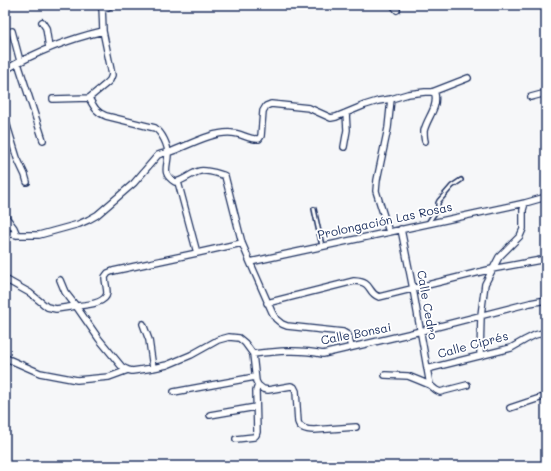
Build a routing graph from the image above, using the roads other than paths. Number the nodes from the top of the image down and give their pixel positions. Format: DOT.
graph roads {
  1 [pos="112,5"];
  2 [pos="102,7"];
  3 [pos="42,22"];
  4 [pos="12,31"];
  5 [pos="104,31"];
  6 [pos="49,48"];
  7 [pos="19,62"];
  8 [pos="5,70"];
  9 [pos="468,78"];
  10 [pos="432,92"];
  11 [pos="546,93"];
  12 [pos="531,97"];
  13 [pos="89,98"];
  14 [pos="53,99"];
  15 [pos="391,99"];
  16 [pos="346,113"];
  17 [pos="5,119"];
  18 [pos="43,140"];
  19 [pos="425,141"];
  20 [pos="344,147"];
  21 [pos="168,152"];
  22 [pos="461,180"];
  23 [pos="27,182"];
  24 [pos="178,182"];
  25 [pos="546,197"];
  26 [pos="525,202"];
  27 [pos="314,209"];
  28 [pos="5,216"];
  29 [pos="428,223"];
  30 [pos="401,229"];
  31 [pos="389,232"];
  32 [pos="5,234"];
  33 [pos="17,236"];
  34 [pos="242,243"];
  35 [pos="322,246"];
  36 [pos="197,253"];
  37 [pos="546,259"];
  38 [pos="250,262"];
  39 [pos="492,269"];
  40 [pos="5,279"];
  41 [pos="60,280"];
  42 [pos="413,289"];
  43 [pos="546,300"];
  44 [pos="267,303"];
  45 [pos="76,306"];
  46 [pos="481,315"];
  47 [pos="143,324"];
  48 [pos="421,331"];
  49 [pos="546,332"];
  50 [pos="351,347"];
  51 [pos="253,354"];
  52 [pos="480,356"];
  53 [pos="5,357"];
  54 [pos="153,368"];
  55 [pos="427,369"];
  56 [pos="128,370"];
  57 [pos="385,375"];
  58 [pos="255,378"];
  59 [pos="258,385"];
  60 [pos="430,385"];
  61 [pos="467,385"];
  62 [pos="174,392"];
  63 [pos="546,396"];
  64 [pos="256,408"];
  65 [pos="510,408"];
  66 [pos="210,415"];
  67 [pos="356,427"];
  68 [pos="236,439"];
  1 -- 2 [label="street"];
  2 -- 5 [label="street"];
  3 -- 6 [label="street"];
  4 -- 7 [label="street"];
  5 -- 6 [label="street"];
  5 -- 13 [label="street"];
  6 -- 7 [label="street"];
  7 -- 8 [label="street"];
  7 -- 18 [label="street"];
  9 -- 10 [label="street"];
  10 -- 15 [label="street"];
  10 -- 19 [label="street"];
  11 -- 12 [label="street"];
  13 -- 14 [label="street"];
  13 -- 21 [label="street"];
  15 -- 16 [label="street"];
  15 -- 31 [label="street"];
  16 -- 20 [label="street"];
  16 -- 21 [label="street"];
  17 -- 23 [label="street"];
  21 -- 24 [label="street"];
  21 -- 33 [label="street"];
  22 -- 29 [label="lane"];
  24 -- 34 [label="street"];
  24 -- 36 [label="street"];
  25 -- 26 [label="street, Prolongación Las Rosas"];
  26 -- 29 [label="street, Prolongación Las Rosas"];
  26 -- 39 [label="street"];
  27 -- 35 [label="lane"];
  28 -- 33 [label="street"];
  29 -- 30 [label="street, Prolongación Las Rosas"];
  30 -- 31 [label="street, Prolongación Las Rosas"];
  30 -- 42 [label="street, Calle Cedro"];
  31 -- 35 [label="street, Prolongación Las Rosas"];
  32 -- 33 [label="street"];
  34 -- 36 [label="street"];
  34 -- 38 [label="street"];
  35 -- 38 [label="street, Prolongación Las Rosas"];
  36 -- 45 [label="street"];
  37 -- 39 [label="street"];
  38 -- 44 [label="street"];
  39 -- 42 [label="street"];
  39 -- 46 [label="street"];
  40 -- 45 [label="street"];
  41 -- 45 [label="street"];
  42 -- 44 [label="street"];
  42 -- 48 [label="street, Calle Cedro"];
  43 -- 46 [label="street, Calle Bonsai"];
  44 -- 50 [label="street"];
  45 -- 56 [label="street"];
  46 -- 48 [label="street, Calle Bonsai"];
  46 -- 52 [label="street"];
  47 -- 54 [label="street"];
  48 -- 50 [label="street, Calle Bonsai"];
  48 -- 55 [label="street, Calle Cedro"];
  49 -- 52 [label="street, Calle Ciprés"];
  50 -- 51 [label="street, Calle Bonsai"];
  51 -- 54 [label="street"];
  51 -- 58 [label="street"];
  52 -- 55 [label="street, Calle Ciprés"];
  53 -- 56 [label="street"];
  54 -- 56 [label="street"];
  55 -- 60 [label="street, Calle Cedro"];
  57 -- 60 [label="street"];
  58 -- 59 [label="street"];
  58 -- 62 [label="street"];
  59 -- 64 [label="street"];
  59 -- 67 [label="street"];
  60 -- 61 [label="street"];
  63 -- 65 [label="street"];
  64 -- 66 [label="street"];
  64 -- 68 [label="street"];
}
